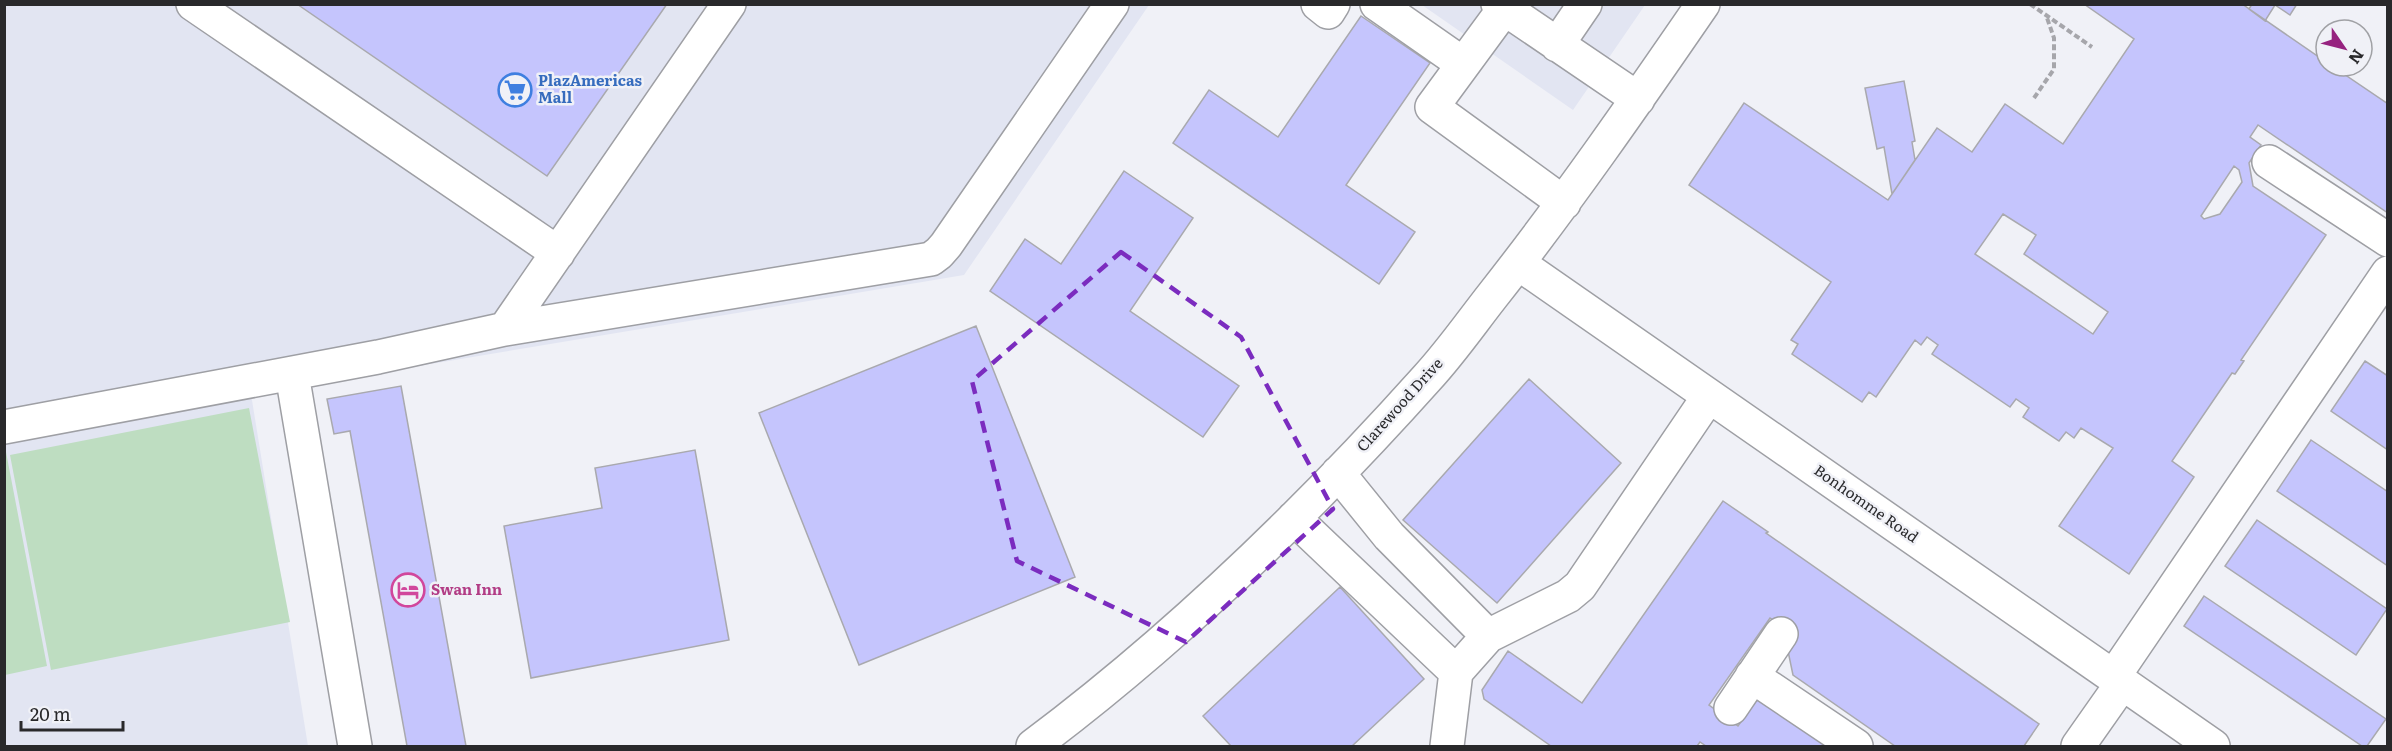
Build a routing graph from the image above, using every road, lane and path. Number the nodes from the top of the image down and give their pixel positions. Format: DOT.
graph roads {
  1 [pos="193,4"];
  2 [pos="729,4"];
  3 [pos="1112,4"];
  4 [pos="1318,4"];
  5 [pos="1333,4"];
  6 [pos="1377,4"];
  7 [pos="1585,4"];
  8 [pos="1702,4"];
  9 [pos="2030,4"];
  10 [pos="1501,7"];
  11 [pos="2046,15"];
  12 [pos="1557,45"];
  13 [pos="2092,47"];
  14 [pos="1463,64"];
  15 [pos="2034,98"];
  16 [pos="1638,99"];
  17 [pos="2270,162"];
  18 [pos="1564,203"];
  19 [pos="2388,240"];
  20 [pos="558,253"];
  21 [pos="1518,263"];
  22 [pos="2388,273"];
  23 [pos="505,329"];
  24 [pos="291,374"];
  25 [pos="1709,396"];
  26 [pos="4,427"];
  27 [pos="1338,473"];
  28 [pos="1294,518"];
  29 [pos="1781,634"];
  30 [pos="1488,636"];
  31 [pos="1456,672"];
  32 [pos="1752,676"];
  33 [pos="2118,679"];
  34 [pos="1731,708"];
  35 [pos="2205,744"];
  36 [pos="355,747"];
  37 [pos="1033,747"];
  38 [pos="1447,747"];
  39 [pos="1856,747"];
  40 [pos="2078,747"];
  1 -- 20 [label="street"];
  2 -- 20 [label="street"];
  3 -- 23 [label="street"];
  4 -- 5 [label="street"];
  6 -- 14 [label="street"];
  7 -- 12 [label="street"];
  8 -- 16 [label="street, Clarewood Drive"];
  9 -- 11 [label="path"];
  10 -- 12 [label="street"];
  10 -- 14 [label="street"];
  11 -- 13 [label="path"];
  11 -- 15 [label="path"];
  12 -- 16 [label="street"];
  14 -- 18 [label="street"];
  16 -- 18 [label="street, Clarewood Drive"];
  17 -- 19 [label="street"];
  18 -- 21 [label="street, Clarewood Drive"];
  20 -- 23 [label="street"];
  21 -- 25 [label="street, Bonhomme Road"];
  21 -- 27 [label="street, Clarewood Drive"];
  22 -- 33 [label="street"];
  23 -- 24 [label="street"];
  24 -- 26 [label="street"];
  24 -- 36 [label="street"];
  25 -- 30 [label="street"];
  25 -- 33 [label="street, Bonhomme Road"];
  27 -- 28 [label="street, Clarewood Drive"];
  27 -- 30 [label="street"];
  28 -- 31 [label="street"];
  28 -- 37 [label="street, Clarewood Drive"];
  29 -- 32 [label="street"];
  30 -- 31 [label="street"];
  31 -- 38 [label="street"];
  32 -- 34 [label="street"];
  32 -- 39 [label="street"];
  33 -- 35 [label="street, Bonhomme Road"];
  33 -- 40 [label="street"];
}
